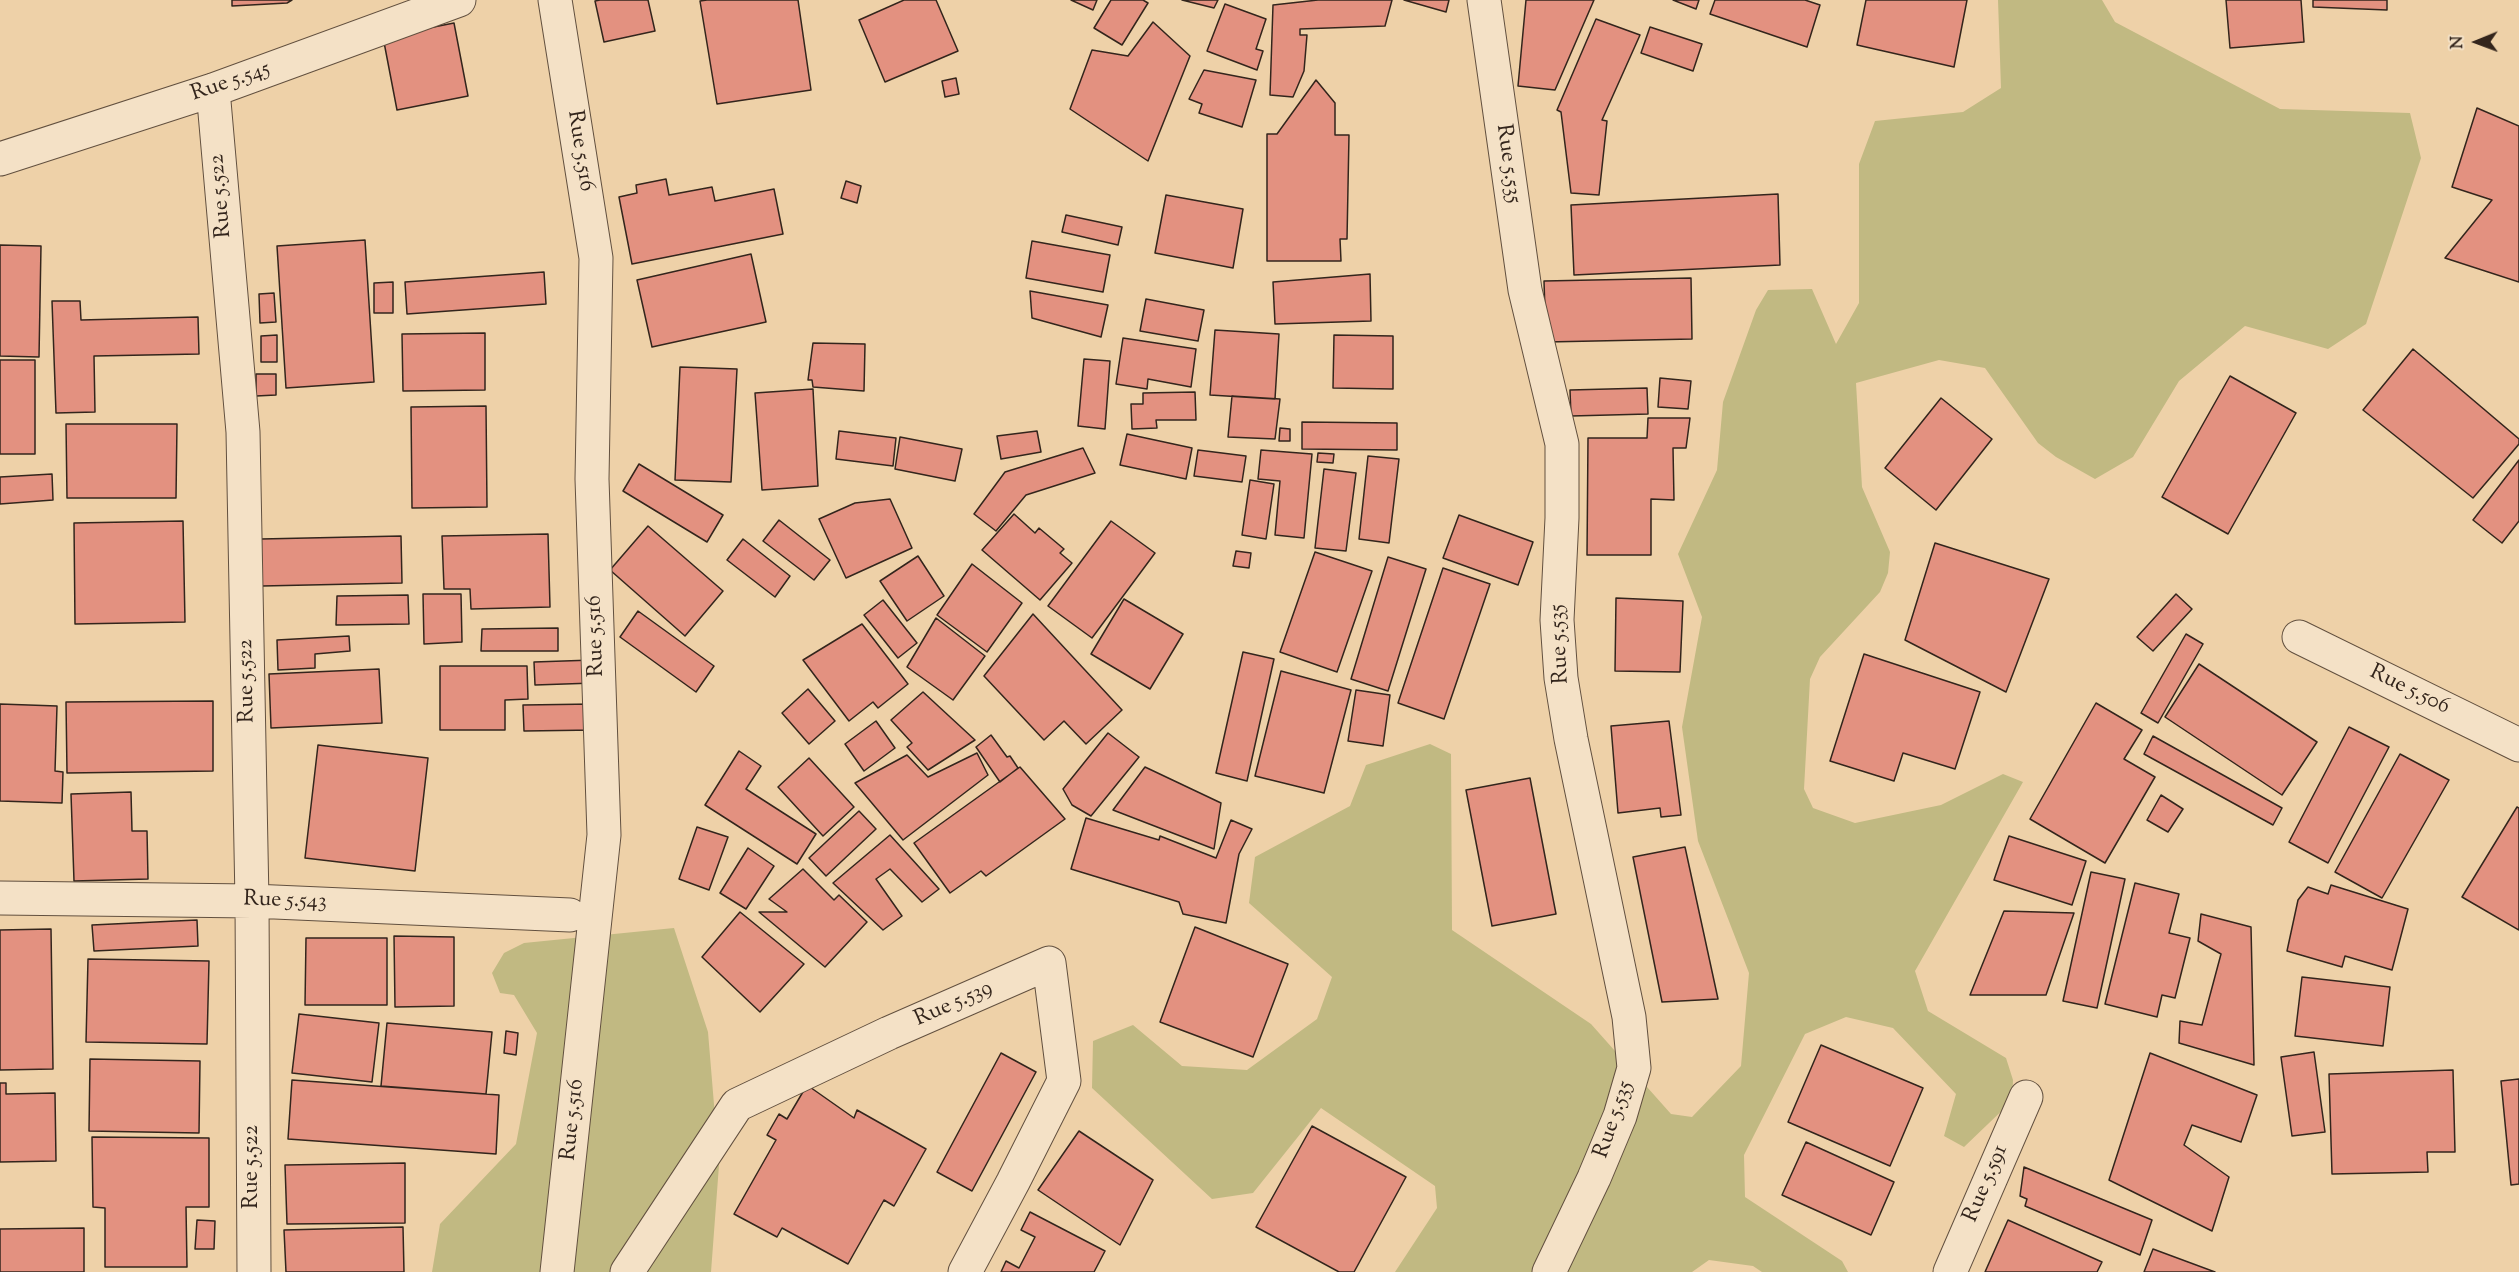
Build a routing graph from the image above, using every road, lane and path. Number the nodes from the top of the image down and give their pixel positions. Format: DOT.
graph roads {
  1 [pos="388,0"];
  2 [pos="459,0"];
  3 [pos="555,0"];
  4 [pos="1484,0"];
  5 [pos="377,32"];
  6 [pos="213,90"];
  7 [pos="0,159"];
  8 [pos="2299,637"];
  9 [pos="2519,745"];
  10 [pos="0,898"];
  11 [pos="252,901"];
  12 [pos="570,915"];
  13 [pos="2026,1097"];
  14 [pos="254,1272"];
  15 [pos="557,1272"];
  16 [pos="627,1272"];
  17 [pos="964,1272"];
  18 [pos="1549,1272"];
  19 [pos="1950,1272"];
  1 -- 5 [label="street"];
  2 -- 5 [label="street, Rue 5.545"];
  3 -- 15 [label="street, Rue 5.516"];
  4 -- 18 [label="street, Rue 5.535"];
  5 -- 6 [label="street, Rue 5.545"];
  6 -- 7 [label="street, Rue 5.545"];
  6 -- 11 [label="street, Rue 5.522"];
  8 -- 9 [label="street, Rue 5.506"];
  10 -- 11 [label="street, Rue 5.543"];
  11 -- 12 [label="street, Rue 5.543"];
  11 -- 14 [label="street, Rue 5.522"];
  13 -- 19 [label="street, Rue 5.591"];
  16 -- 17 [label="street, Rue 5.539"];
}
